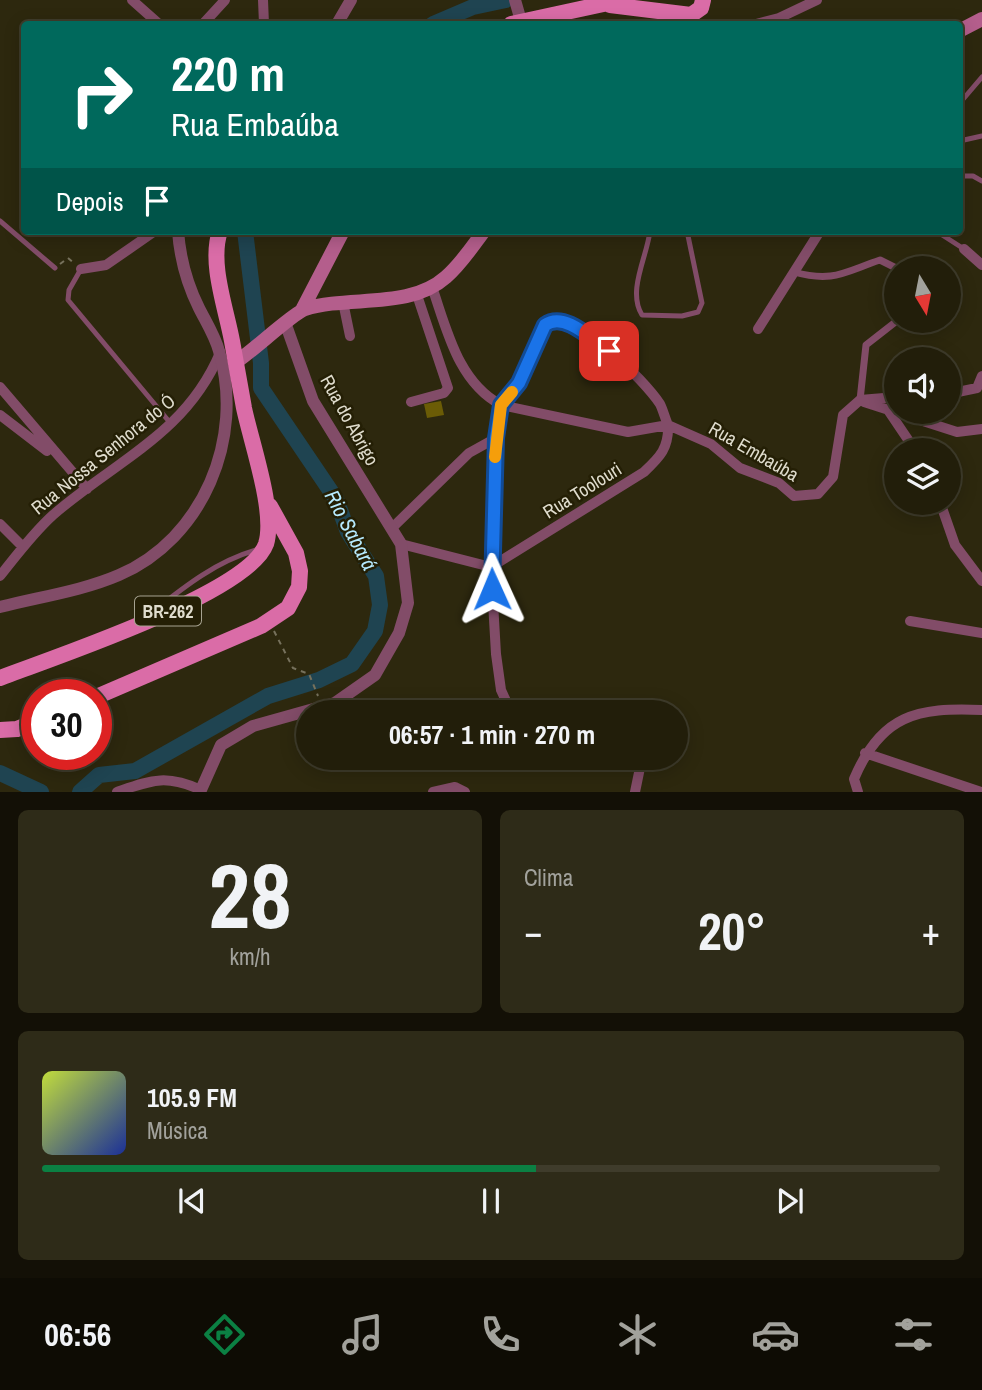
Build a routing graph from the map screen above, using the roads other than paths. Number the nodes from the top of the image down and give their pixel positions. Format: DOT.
graph roads {
  1 [pos="132,0"];
  2 [pos="225,0"];
  3 [pos="263,0"];
  4 [pos="351,0"];
  5 [pos="622,0"];
  6 [pos="817,0"];
  7 [pos="601,4"];
  8 [pos="692,11"];
  9 [pos="516,14"];
  10 [pos="982,19"];
  11 [pos="156,21"];
  12 [pos="206,21"];
  13 [pos="264,21"];
  14 [pos="339,21"];
  15 [pos="768,21"];
  16 [pos="963,29"];
  17 [pos="982,77"];
  18 [pos="963,99"];
  19 [pos="982,136"];
  20 [pos="963,139"];
  21 [pos="963,176"];
  22 [pos="982,181"];
  23 [pos="0,221"];
  24 [pos="149,235"];
  25 [pos="179,235"];
  26 [pos="220,235"];
  27 [pos="341,235"];
  28 [pos="481,235"];
  29 [pos="649,235"];
  30 [pos="688,235"];
  31 [pos="817,235"];
  32 [pos="942,235"];
  33 [pos="964,249"];
  34 [pos="884,262"];
  35 [pos="982,265"];
  36 [pos="55,268"];
  37 [pos="81,269"];
  38 [pos="794,272"];
  39 [pos="313,287"];
  40 [pos="432,287"];
  41 [pos="417,295"];
  42 [pos="343,302"];
  43 [pos="327,305"];
  44 [pos="302,310"];
  45 [pos="281,328"];
  46 [pos="758,329"];
  47 [pos="884,331"];
  48 [pos="350,336"];
  49 [pos="220,353"];
  50 [pos="241,358"];
  51 [pos="982,376"];
  52 [pos="0,387"];
  53 [pos="961,391"];
  54 [pos="884,398"];
  55 [pos="860,400"];
  56 [pos="411,402"];
  57 [pos="501,405"];
  58 [pos="884,409"];
  59 [pos="0,415"];
  60 [pos="932,424"];
  61 [pos="172,425"];
  62 [pos="668,425"];
  63 [pos="982,429"];
  64 [pos="496,438"];
  65 [pos="61,462"];
  66 [pos="262,484"];
  67 [pos="87,489"];
  68 [pos="945,515"];
  69 [pos="0,524"];
  70 [pos="392,528"];
  71 [pos="287,540"];
  72 [pos="401,544"];
  73 [pos="265,546"];
  74 [pos="23,547"];
  75 [pos="491,567"];
  76 [pos="0,576"];
  77 [pos="982,581"];
  78 [pos="0,607"];
  79 [pos="910,621"];
  80 [pos="982,633"];
  81 [pos="0,678"];
  82 [pos="112,690"];
  83 [pos="505,700"];
  84 [pos="982,709"];
  85 [pos="21,727"];
  86 [pos="0,730"];
  87 [pos="864,753"];
  88 [pos="640,770"];
  89 [pos="201,791"];
  90 [pos="976,791"];
  91 [pos="117,792"];
  92 [pos="433,792"];
  93 [pos="465,792"];
  94 [pos="635,792"];
  95 [pos="858,792"];
  1 -- 11 [label="street"];
  2 -- 12 [label="street"];
  3 -- 13 [label="street"];
  4 -- 14 [label="street"];
  5 -- 7 [label="main road"];
  6 -- 15 [label="street"];
  7 -- 8 [label="main road"];
  7 -- 9 [label="main road"];
  10 -- 16 [label="main road"];
  17 -- 18 [label="lane"];
  19 -- 20 [label="lane"];
  21 -- 22 [label="lane"];
  23 -- 36 [label="lane"];
  24 -- 37 [label="street"];
  25 -- 49 [label="street"];
  26 -- 50 [label="main road, BR-262"];
  27 -- 39 [label="main road"];
  28 -- 40 [label="main road"];
  29 -- 30 [label="lane"];
  31 -- 38 [label="street"];
  32 -- 33 [label="lane"];
  33 -- 35 [label="street"];
  34 -- 38 [label="street"];
  37 -- 61 [label="lane"];
  38 -- 46 [label="street"];
  39 -- 43 [label="main road"];
  39 -- 44 [label="main road"];
  40 -- 41 [label="main road"];
  40 -- 57 [label="street"];
  41 -- 42 [label="main road"];
  41 -- 56 [label="street"];
  42 -- 43 [label="main road"];
  42 -- 48 [label="street"];
  43 -- 44 [label="main road"];
  44 -- 45 [label="main road"];
  45 -- 50 [label="main road"];
  45 -- 70 [label="street, Rua do Abrigo"];
  47 -- 55 [label="street"];
  49 -- 61 [label="street, Rua Nossa Senhora do Ó"];
  49 -- 78 [label="street"];
  50 -- 66 [label="main road, BR-262"];
  51 -- 53 [label="street"];
  52 -- 65 [label="street"];
  54 -- 55 [label="street"];
  55 -- 58 [label="street"];
  55 -- 62 [label="street, Rua Embaúba"];
  57 -- 62 [label="street"];
  57 -- 62 [label="street"];
  57 -- 64 [label="street"];
  59 -- 65 [label="street"];
  60 -- 63 [label="street"];
  61 -- 67 [label="street, Rua Nossa Senhora do Ó"];
  62 -- 75 [label="street, Rua Toolouri"];
  64 -- 70 [label="street"];
  64 -- 75 [label="street"];
  65 -- 67 [label="street"];
  66 -- 71 [label="main road, BR-262"];
  66 -- 73 [label="main road, BR-262"];
  67 -- 74 [label="street, Rua Nossa Senhora do Ó"];
  68 -- 77 [label="street"];
  69 -- 74 [label="street"];
  70 -- 72 [label="street, Rua do Abrigo"];
  71 -- 73 [label="main road"];
  71 -- 82 [label="main road, BR-262"];
  72 -- 75 [label="street"];
  72 -- 89 [label="street"];
  73 -- 81 [label="main road, BR-262"];
  74 -- 76 [label="street, Rua Nossa Senhora do Ó"];
  75 -- 83 [label="street"];
  79 -- 80 [label="street"];
  84 -- 87 [label="street"];
  85 -- 86 [label="main road"];
  87 -- 90 [label="street"];
  87 -- 95 [label="street"];
  88 -- 94 [label="street"];
  89 -- 91 [label="street"];
  92 -- 93 [label="street"];
}
